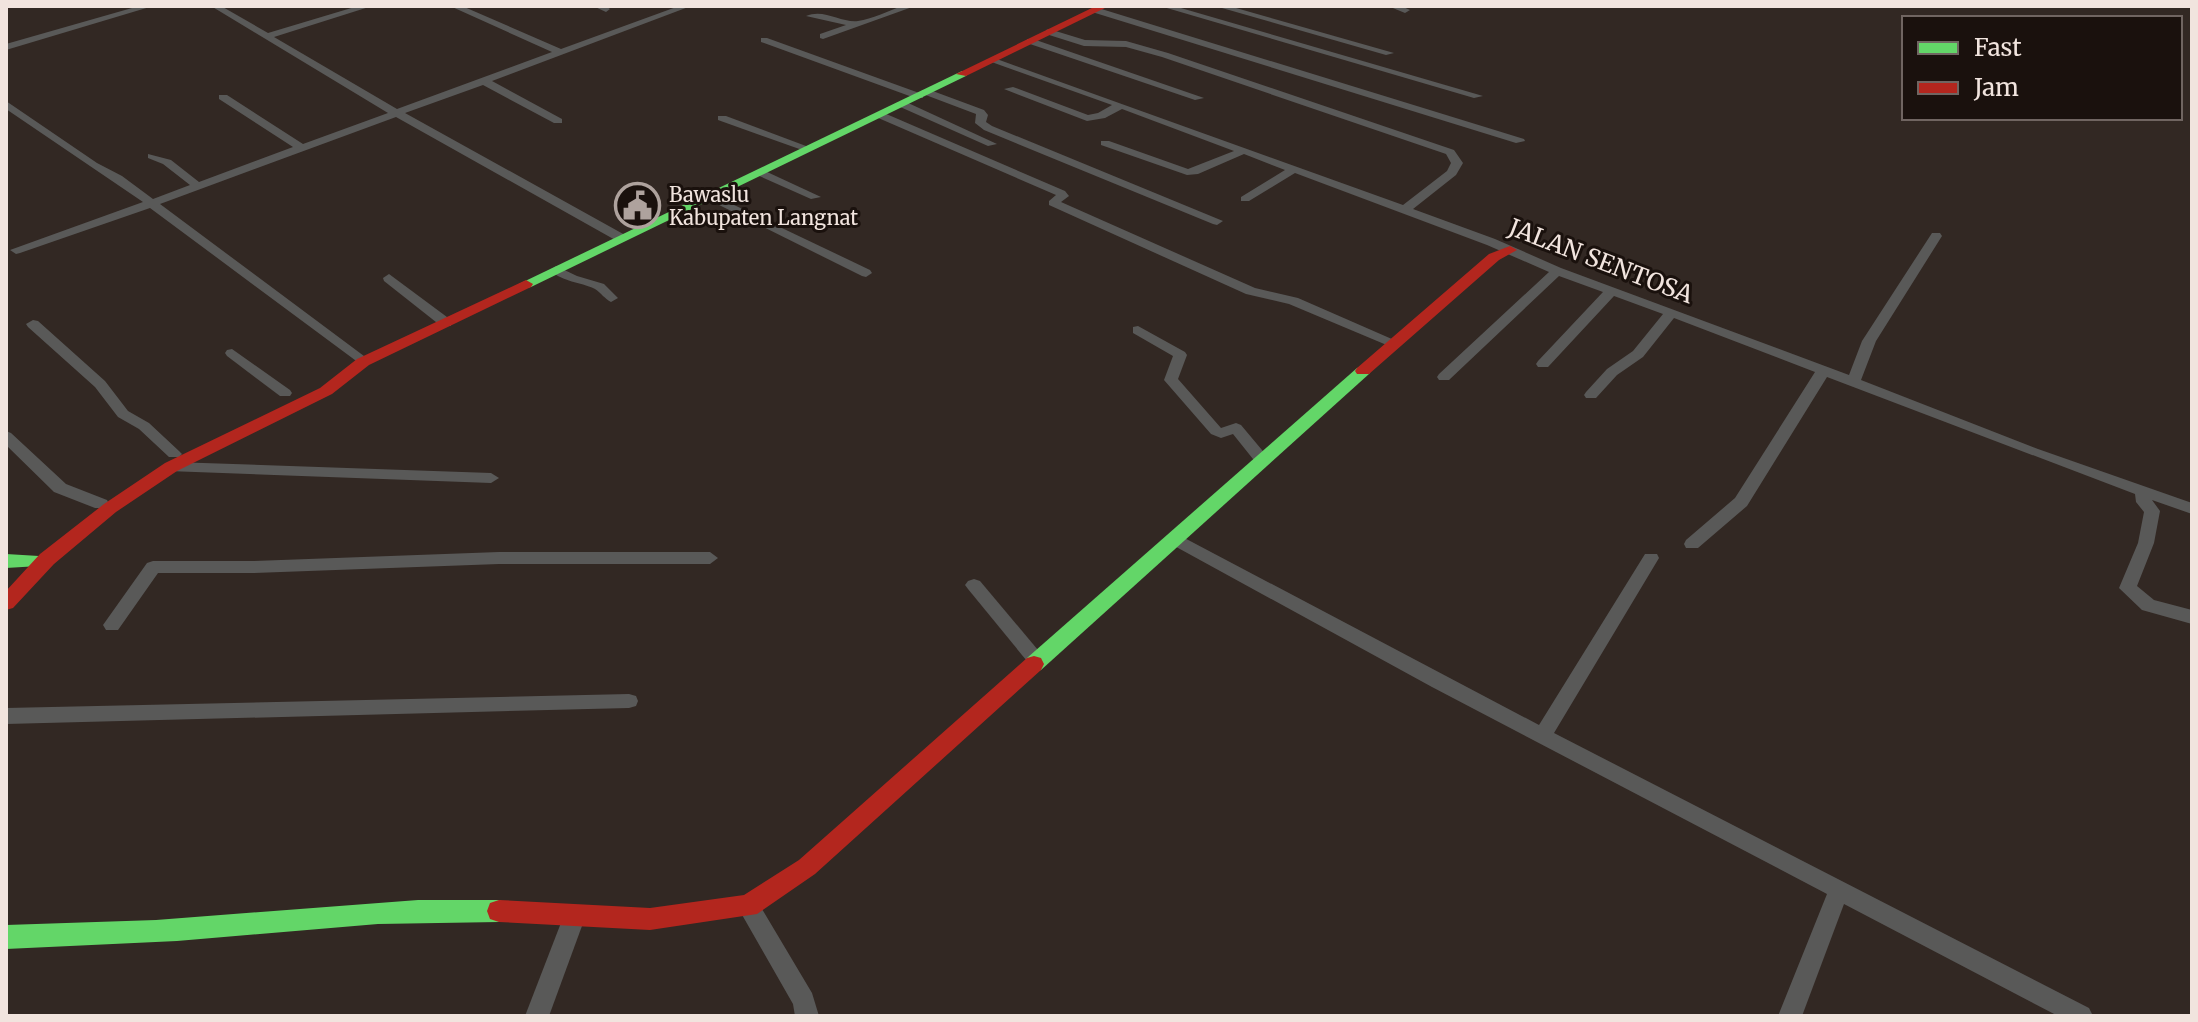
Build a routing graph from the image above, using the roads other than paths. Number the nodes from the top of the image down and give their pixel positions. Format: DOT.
graph roads {
  1 [pos="149,6"];
  2 [pos="215,6"];
  3 [pos="368,6"];
  4 [pos="454,6"];
  5 [pos="687,6"];
  6 [pos="911,6"];
  7 [pos="1164,6"];
  8 [pos="1219,6"];
  9 [pos="1392,6"];
  10 [pos="1099,8"];
  11 [pos="1405,10"];
  12 [pos="811,16"];
  13 [pos="856,25"];
  14 [pos="1049,32"];
  15 [pos="268,36"];
  16 [pos="823,36"];
  17 [pos="764,40"];
  18 [pos="1030,41"];
  19 [pos="6,47"];
  20 [pos="562,53"];
  21 [pos="1389,53"];
  22 [pos="991,60"];
  23 [pos="485,82"];
  24 [pos="1009,89"];
  25 [pos="1478,96"];
  26 [pos="223,97"];
  27 [pos="916,97"];
  28 [pos="1199,98"];
  29 [pos="6,104"];
  30 [pos="1121,105"];
  31 [pos="396,113"];
  32 [pos="880,115"];
  33 [pos="722,118"];
  34 [pos="558,121"];
  35 [pos="1520,141"];
  36 [pos="1105,143"];
  37 [pos="992,144"];
  38 [pos="300,147"];
  39 [pos="809,149"];
  40 [pos="1245,150"];
  41 [pos="152,156"];
  42 [pos="1294,169"];
  43 [pos="761,173"];
  44 [pos="196,185"];
  45 [pos="711,197"];
  46 [pos="815,197"];
  47 [pos="1245,199"];
  48 [pos="150,204"];
  49 [pos="1404,210"];
  50 [pos="1217,221"];
  51 [pos="1936,236"];
  52 [pos="621,238"];
  53 [pos="16,250"];
  54 [pos="1510,250"];
  55 [pos="556,270"];
  56 [pos="1557,271"];
  57 [pos="866,273"];
  58 [pos="389,278"];
  59 [pos="1612,291"];
  60 [pos="611,298"];
  61 [pos="1672,312"];
  62 [pos="446,323"];
  63 [pos="33,324"];
  64 [pos="1138,330"];
  65 [pos="1394,343"];
  66 [pos="232,353"];
  67 [pos="1543,364"];
  68 [pos="357,366"];
  69 [pos="1823,371"];
  70 [pos="1444,377"];
  71 [pos="1853,383"];
  72 [pos="285,393"];
  73 [pos="1591,395"];
  74 [pos="6,436"];
  75 [pos="172,460"];
  76 [pos="1262,460"];
  77 [pos="491,478"];
  78 [pos="2142,492"];
  79 [pos="101,504"];
  80 [pos="2192,509"];
  81 [pos="1175,539"];
  82 [pos="1692,544"];
  83 [pos="710,558"];
  84 [pos="1651,558"];
  85 [pos="6,561"];
  86 [pos="32,561"];
  87 [pos="974,585"];
  88 [pos="6,587"];
  89 [pos="6,603"];
  90 [pos="2192,617"];
  91 [pos="112,625"];
  92 [pos="1037,661"];
  93 [pos="629,701"];
  94 [pos="6,716"];
  95 [pos="1542,736"];
  96 [pos="1839,890"];
  97 [pos="748,906"];
  98 [pos="575,915"];
  99 [pos="6,937"];
  100 [pos="537,1016"];
  101 [pos="807,1016"];
  102 [pos="1790,1016"];
  103 [pos="2081,1016"];
  1 -- 19 [label="street"];
  2 -- 15 [label="street"];
  3 -- 15 [label="street"];
  4 -- 20 [label="street"];
  5 -- 20 [label="street"];
  6 -- 13 [label="street"];
  7 -- 25 [label="street"];
  8 -- 21 [label="street"];
  9 -- 11 [label="street"];
  10 -- 14 [label="main road"];
  10 -- 35 [label="street"];
  12 -- 13 [label="street"];
  13 -- 16 [label="street"];
  14 -- 18 [label="main road"];
  14 -- 49 [label="street"];
  15 -- 31 [label="street"];
  17 -- 27 [label="street"];
  18 -- 22 [label="main road"];
  18 -- 28 [label="street"];
  20 -- 23 [label="street"];
  22 -- 27 [label="main road"];
  22 -- 30 [label="street, JALAN SENTOSA"];
  23 -- 31 [label="street"];
  23 -- 34 [label="street"];
  24 -- 30 [label="street"];
  26 -- 38 [label="street"];
  27 -- 32 [label="main road"];
  27 -- 37 [label="street"];
  27 -- 50 [label="street"];
  29 -- 48 [label="street"];
  30 -- 40 [label="street, JALAN SENTOSA"];
  31 -- 38 [label="street"];
  31 -- 52 [label="street"];
  32 -- 39 [label="main road"];
  32 -- 65 [label="street"];
  33 -- 39 [label="street"];
  36 -- 40 [label="street"];
  38 -- 44 [label="street"];
  39 -- 43 [label="main road"];
  40 -- 42 [label="street, JALAN SENTOSA"];
  41 -- 44 [label="street"];
  42 -- 47 [label="street"];
  42 -- 49 [label="street, JALAN SENTOSA"];
  43 -- 45 [label="main road"];
  43 -- 46 [label="street"];
  44 -- 48 [label="street"];
  45 -- 52 [label="main road"];
  45 -- 57 [label="street"];
  48 -- 53 [label="street"];
  48 -- 68 [label="street"];
  49 -- 54 [label="street, JALAN SENTOSA"];
  51 -- 71 [label="street"];
  52 -- 55 [label="main road"];
  54 -- 56 [label="street, JALAN SENTOSA"];
  54 -- 65 [label="main road"];
  55 -- 60 [label="street"];
  55 -- 62 [label="main road"];
  56 -- 59 [label="street, JALAN SENTOSA"];
  56 -- 70 [label="street"];
  58 -- 62 [label="street"];
  59 -- 61 [label="street, JALAN SENTOSA"];
  59 -- 67 [label="street"];
  61 -- 69 [label="street, JALAN SENTOSA"];
  61 -- 73 [label="street"];
  62 -- 68 [label="main road"];
  63 -- 75 [label="street"];
  64 -- 76 [label="street"];
  65 -- 76 [label="main road"];
  66 -- 72 [label="street"];
  68 -- 72 [label="main road"];
  68 -- 75 [label="main road"];
  69 -- 71 [label="street, JALAN SENTOSA"];
  69 -- 82 [label="street"];
  71 -- 78 [label="street, JALAN SENTOSA"];
  72 -- 75 [label="main road"];
  74 -- 79 [label="street"];
  75 -- 77 [label="street"];
  75 -- 79 [label="main road"];
  75 -- 89 [label="main road"];
  76 -- 81 [label="main road"];
  78 -- 80 [label="street, JALAN SENTOSA"];
  78 -- 90 [label="street"];
  79 -- 86 [label="main road"];
  81 -- 92 [label="main road"];
  81 -- 95 [label="street"];
  83 -- 91 [label="street"];
  84 -- 95 [label="street"];
  85 -- 86 [label="main road"];
  86 -- 88 [label="main road"];
  87 -- 92 [label="street"];
  92 -- 97 [label="main road"];
  93 -- 94 [label="street"];
  95 -- 96 [label="street"];
  96 -- 102 [label="street"];
  96 -- 103 [label="street"];
  97 -- 98 [label="main road"];
  97 -- 101 [label="street"];
  98 -- 99 [label="main road"];
  98 -- 100 [label="street"];
}
